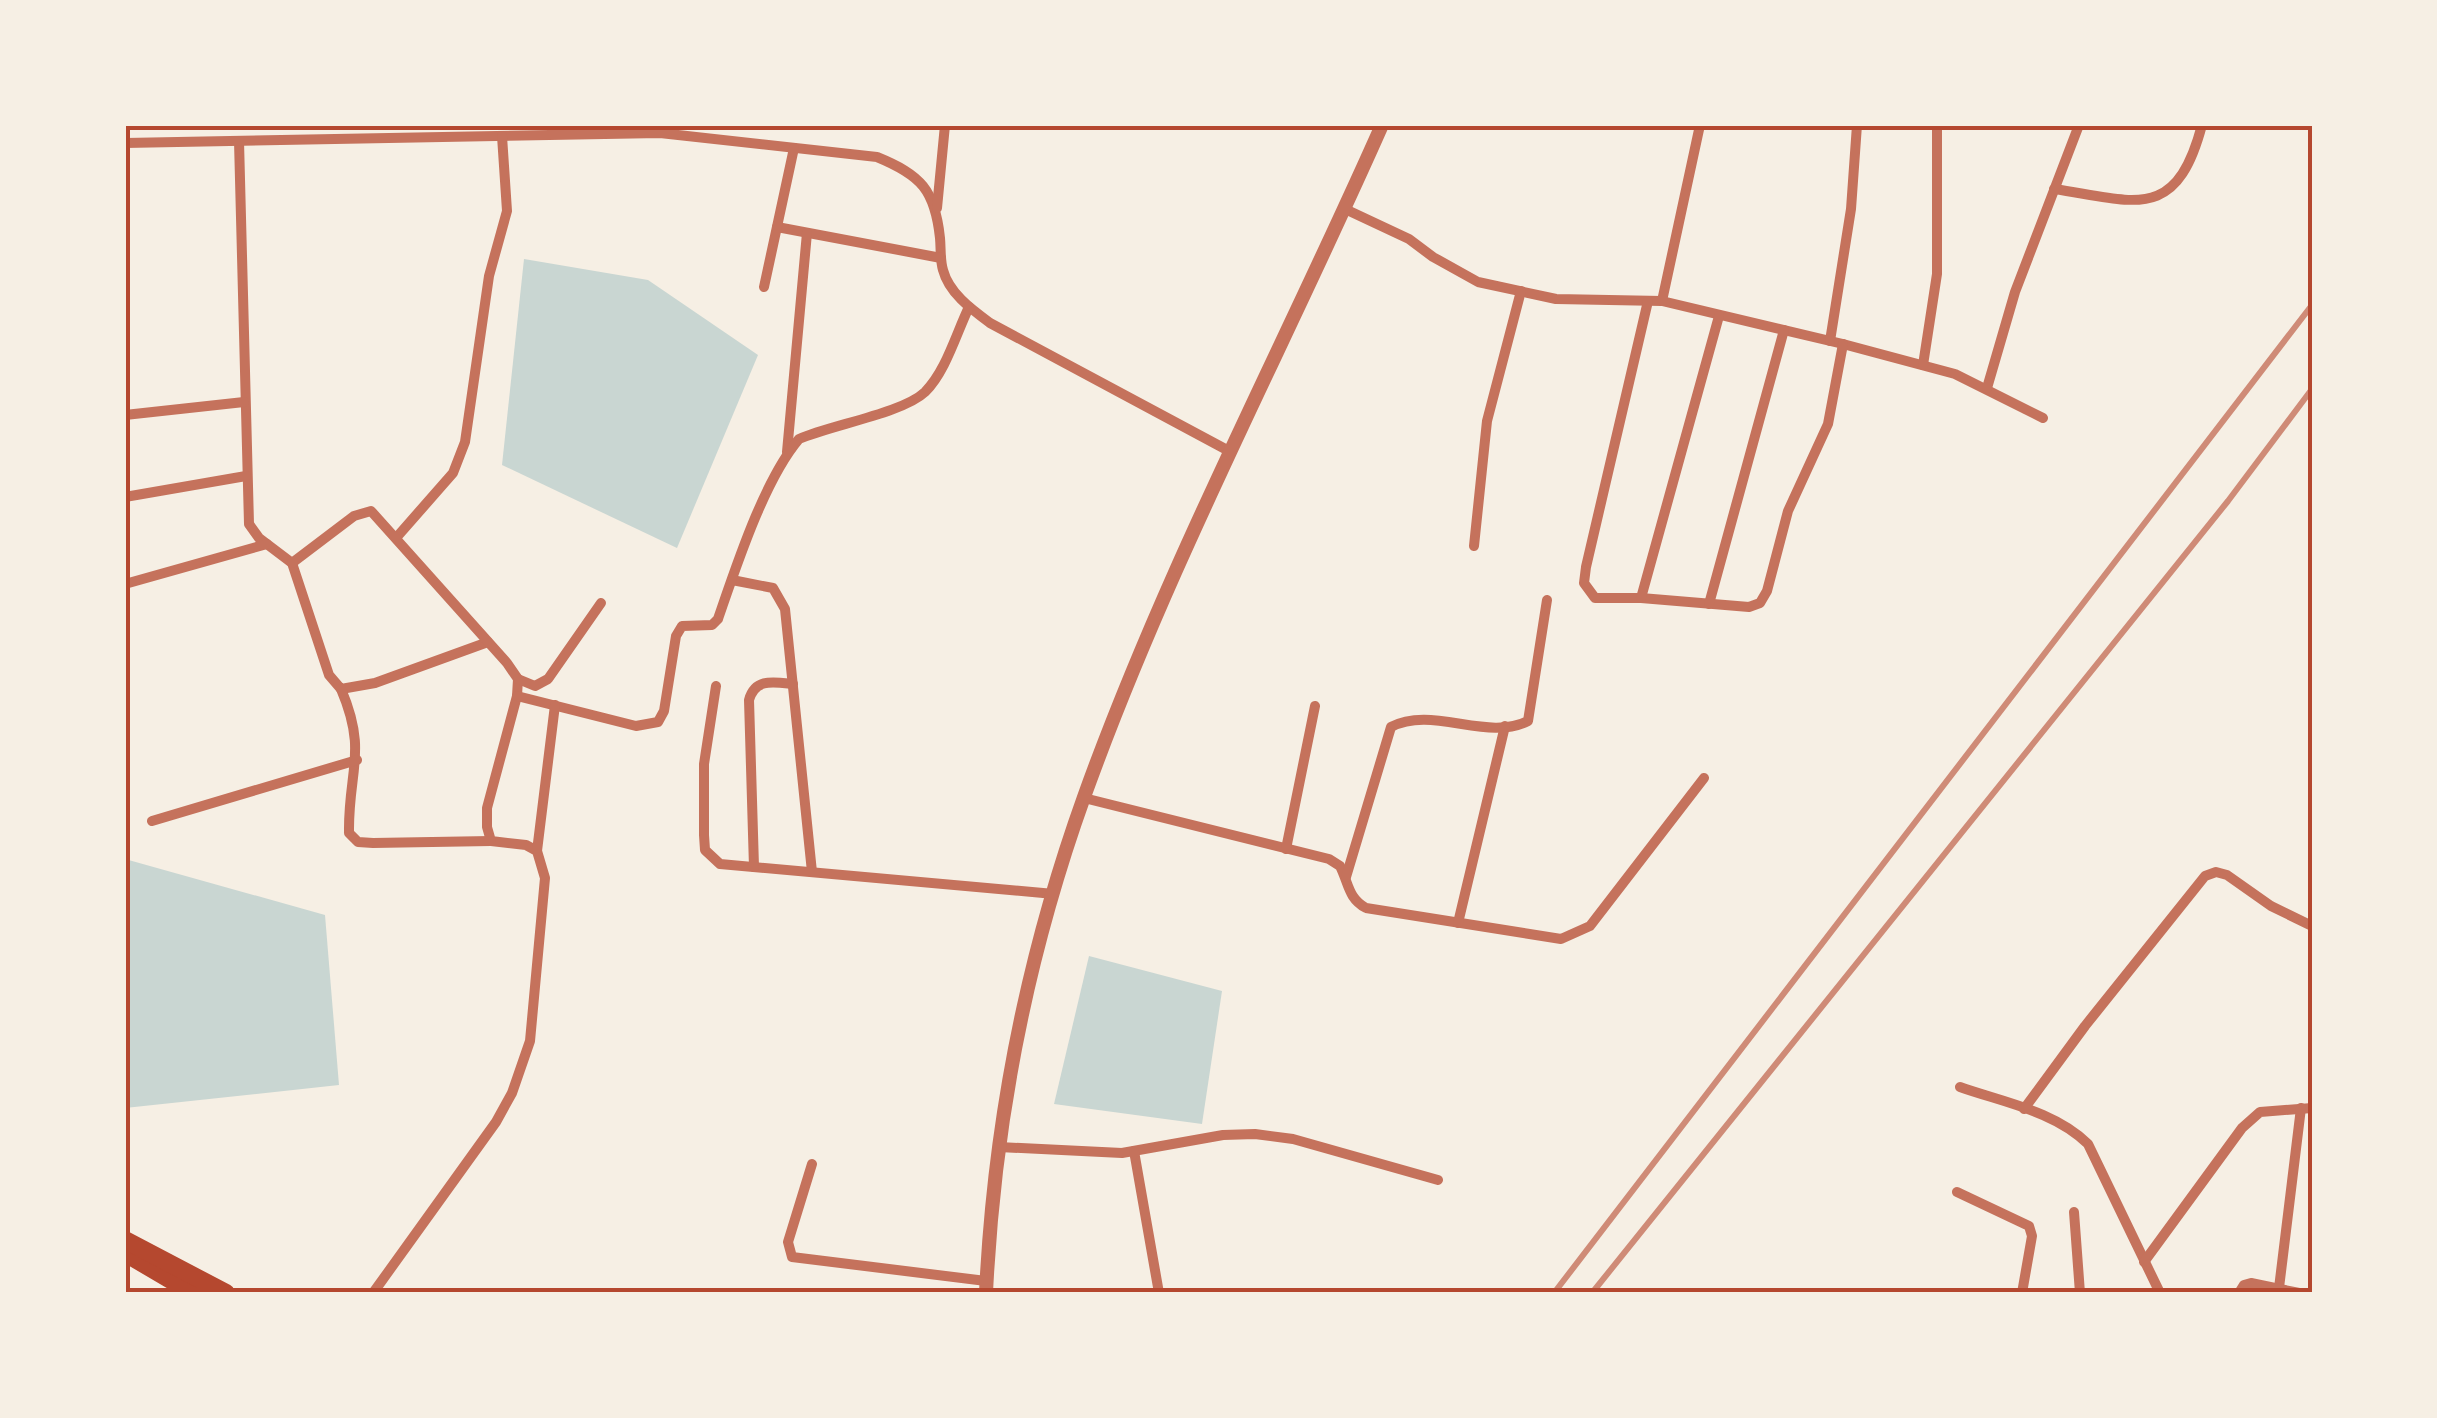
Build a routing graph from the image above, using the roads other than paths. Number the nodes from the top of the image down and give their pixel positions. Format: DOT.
graph roads {
  1 [pos="315,125"];
  2 [pos="944,125"];
  3 [pos="1382,125"];
  4 [pos="1700,125"];
  5 [pos="1857,125"];
  6 [pos="1937,125"];
  7 [pos="2080,125"];
  8 [pos="2202,125"];
  9 [pos="660,129"];
  10 [pos="502,136"];
  11 [pos="316,140"];
  12 [pos="239,141"];
  13 [pos="125,143"];
  14 [pos="794,148"];
  15 [pos="2054,189"];
  16 [pos="937,209"];
  17 [pos="1345,209"];
  18 [pos="777,227"];
  19 [pos="807,233"];
  20 [pos="942,258"];
  21 [pos="764,287"];
  22 [pos="1521,291"];
  23 [pos="1648,301"];
  24 [pos="1662,301"];
  25 [pos="969,308"];
  26 [pos="1718,316"];
  27 [pos="1784,330"];
  28 [pos="1830,341"];
  29 [pos="1844,344"];
  30 [pos="1923,365"];
  31 [pos="1987,388"];
  32 [pos="244,402"];
  33 [pos="125,415"];
  34 [pos="2042,418"];
  35 [pos="1229,452"];
  36 [pos="787,453"];
  37 [pos="246,476"];
  38 [pos="125,498"];
  39 [pos="396,538"];
  40 [pos="267,544"];
  41 [pos="1474,546"];
  42 [pos="292,563"];
  43 [pos="732,580"];
  44 [pos="125,584"];
  45 [pos="1641,598"];
  46 [pos="1547,600"];
  47 [pos="601,603"];
  48 [pos="1710,604"];
  49 [pos="488,642"];
  50 [pos="518,679"];
  51 [pos="793,684"];
  52 [pos="716,686"];
  53 [pos="341,689"];
  54 [pos="517,696"];
  55 [pos="555,706"];
  56 [pos="1315,706"];
  57 [pos="1505,726"];
  58 [pos="357,760"];
  59 [pos="1704,778"];
  60 [pos="1084,798"];
  61 [pos="152,821"];
  62 [pos="491,842"];
  63 [pos="1286,849"];
  64 [pos="537,851"];
  65 [pos="754,866"];
  66 [pos="812,872"];
  67 [pos="1346,878"];
  68 [pos="1054,894"];
  69 [pos="1458,922"];
  70 [pos="2312,926"];
  71 [pos="1960,1088"];
  72 [pos="2307,1108"];
  73 [pos="2024,1109"];
  74 [pos="998,1147"];
  75 [pos="1134,1151"];
  76 [pos="812,1164"];
  77 [pos="1438,1180"];
  78 [pos="1957,1192"];
  79 [pos="2074,1212"];
  80 [pos="125,1240"];
  81 [pos="125,1253"];
  82 [pos="2144,1262"];
  83 [pos="986,1287"];
  84 [pos="2279,1288"];
  85 [pos="193,1293"];
  86 [pos="226,1293"];
  87 [pos="373,1293"];
  88 [pos="1159,1293"];
  89 [pos="2022,1293"];
  90 [pos="2080,1293"];
  91 [pos="2160,1293"];
  92 [pos="2239,1293"];
  93 [pos="2299,1293"];
  1 -- 11 [label="street"];
  2 -- 16 [label="street"];
  3 -- 17 [label="street"];
  4 -- 24 [label="street"];
  5 -- 28 [label="street"];
  6 -- 30 [label="street"];
  7 -- 15 [label="street"];
  8 -- 15 [label="street"];
  9 -- 10 [label="street"];
  9 -- 14 [label="street"];
  10 -- 11 [label="street"];
  10 -- 39 [label="street"];
  11 -- 12 [label="street"];
  12 -- 13 [label="street"];
  12 -- 32 [label="street"];
  14 -- 16 [label="street"];
  14 -- 18 [label="street"];
  15 -- 31 [label="street"];
  16 -- 20 [label="street"];
  17 -- 22 [label="street"];
  17 -- 35 [label="street"];
  18 -- 19 [label="street"];
  18 -- 21 [label="street"];
  19 -- 20 [label="street"];
  19 -- 36 [label="street"];
  20 -- 25 [label="street"];
  22 -- 23 [label="street"];
  22 -- 41 [label="street"];
  23 -- 24 [label="street"];
  23 -- 45 [label="street"];
  24 -- 26 [label="street"];
  25 -- 35 [label="street"];
  25 -- 36 [label="street"];
  26 -- 27 [label="street"];
  26 -- 45 [label="street"];
  27 -- 28 [label="street"];
  27 -- 48 [label="street"];
  28 -- 29 [label="street"];
  29 -- 30 [label="street"];
  29 -- 48 [label="street"];
  30 -- 31 [label="street"];
  31 -- 34 [label="street"];
  32 -- 33 [label="street"];
  32 -- 37 [label="street"];
  35 -- 60 [label="street"];
  36 -- 43 [label="street"];
  37 -- 38 [label="street"];
  37 -- 40 [label="street"];
  39 -- 42 [label="street"];
  39 -- 49 [label="street"];
  40 -- 42 [label="street"];
  40 -- 44 [label="street"];
  42 -- 53 [label="street"];
  43 -- 51 [label="street"];
  43 -- 55 [label="street"];
  45 -- 48 [label="street"];
  46 -- 57 [label="street"];
  47 -- 50 [label="street"];
  49 -- 50 [label="street"];
  49 -- 53 [label="street"];
  50 -- 54 [label="street"];
  51 -- 65 [label="street"];
  51 -- 66 [label="street"];
  52 -- 65 [label="street"];
  53 -- 58 [label="street"];
  54 -- 55 [label="street"];
  54 -- 62 [label="street"];
  55 -- 64 [label="street"];
  56 -- 63 [label="street"];
  57 -- 67 [label="street"];
  57 -- 69 [label="street"];
  58 -- 61 [label="street"];
  58 -- 62 [label="street"];
  59 -- 69 [label="street"];
  60 -- 63 [label="street"];
  60 -- 68 [label="street"];
  62 -- 64 [label="street"];
  63 -- 67 [label="street"];
  64 -- 87 [label="street"];
  65 -- 66 [label="street"];
  66 -- 68 [label="street"];
  67 -- 69 [label="street"];
  68 -- 74 [label="street"];
  70 -- 73 [label="street"];
  71 -- 73 [label="street"];
  72 -- 82 [label="street"];
  72 -- 84 [label="street"];
  73 -- 82 [label="street"];
  74 -- 75 [label="street"];
  74 -- 83 [label="street"];
  75 -- 77 [label="street"];
  75 -- 88 [label="street"];
  76 -- 83 [label="street"];
  78 -- 89 [label="street"];
  79 -- 90 [label="street"];
  80 -- 86 [label="main road"];
  81 -- 85 [label="main road"];
  82 -- 91 [label="street"];
  84 -- 92 [label="street"];
  84 -- 93 [label="street"];
}
